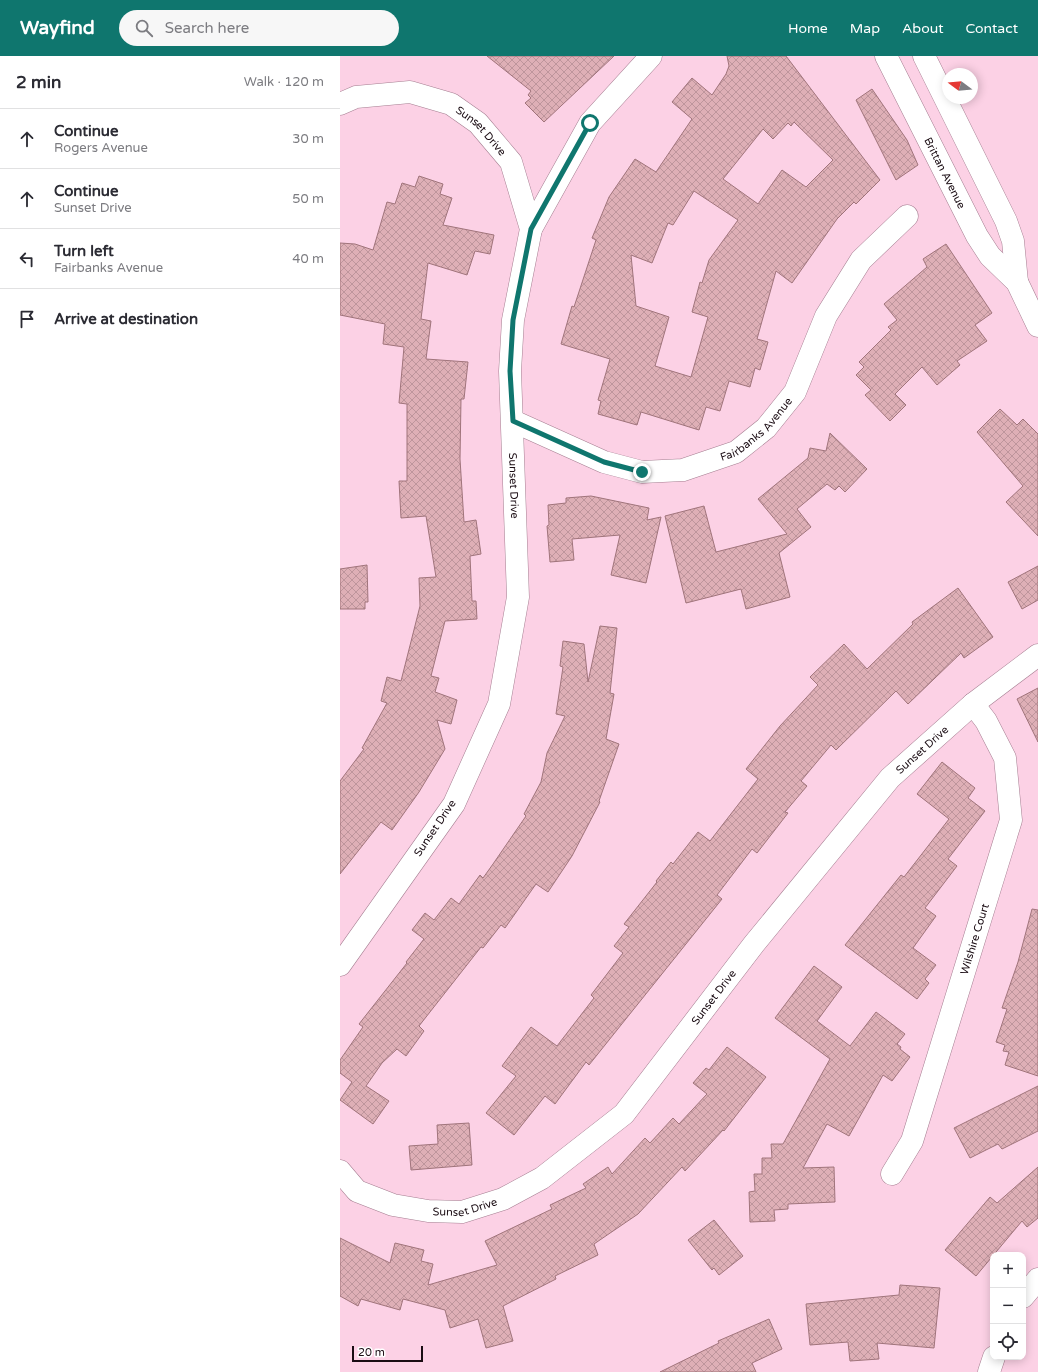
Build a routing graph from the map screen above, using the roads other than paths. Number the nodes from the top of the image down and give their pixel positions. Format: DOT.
graph roads {
  1 [pos="651,56"];
  2 [pos="886,56"];
  3 [pos="924,56"];
  4 [pos="340,104"];
  5 [pos="907,216"];
  6 [pos="531,229"];
  7 [pos="1016,282"];
  8 [pos="1038,326"];
  9 [pos="513,421"];
  10 [pos="1038,655"];
  11 [pos="973,704"];
  12 [pos="340,966"];
  13 [pos="340,1171"];
  14 [pos="892,1174"];
  15 [pos="1038,1279"];
  16 [pos="1026,1293"];
  17 [pos="993,1360"];
  18 [pos="988,1372"];
  1 -- 6 [label="street"];
  2 -- 7 [label="street, Brittan Avenue"];
  3 -- 7 [label="street, Brittan Avenue"];
  4 -- 6 [label="street, Sunset Drive"];
  5 -- 9 [label="street, Fairbanks Avenue"];
  6 -- 9 [label="street, Sunset Drive"];
  7 -- 8 [label="street, Brittan Avenue"];
  9 -- 12 [label="street, Sunset Drive"];
  10 -- 11 [label="street, Sunset Drive"];
  11 -- 13 [label="street, Sunset Drive"];
  11 -- 14 [label="street, Wilshire Court"];
  15 -- 16 [label="street"];
  17 -- 18 [label="street"];
}
